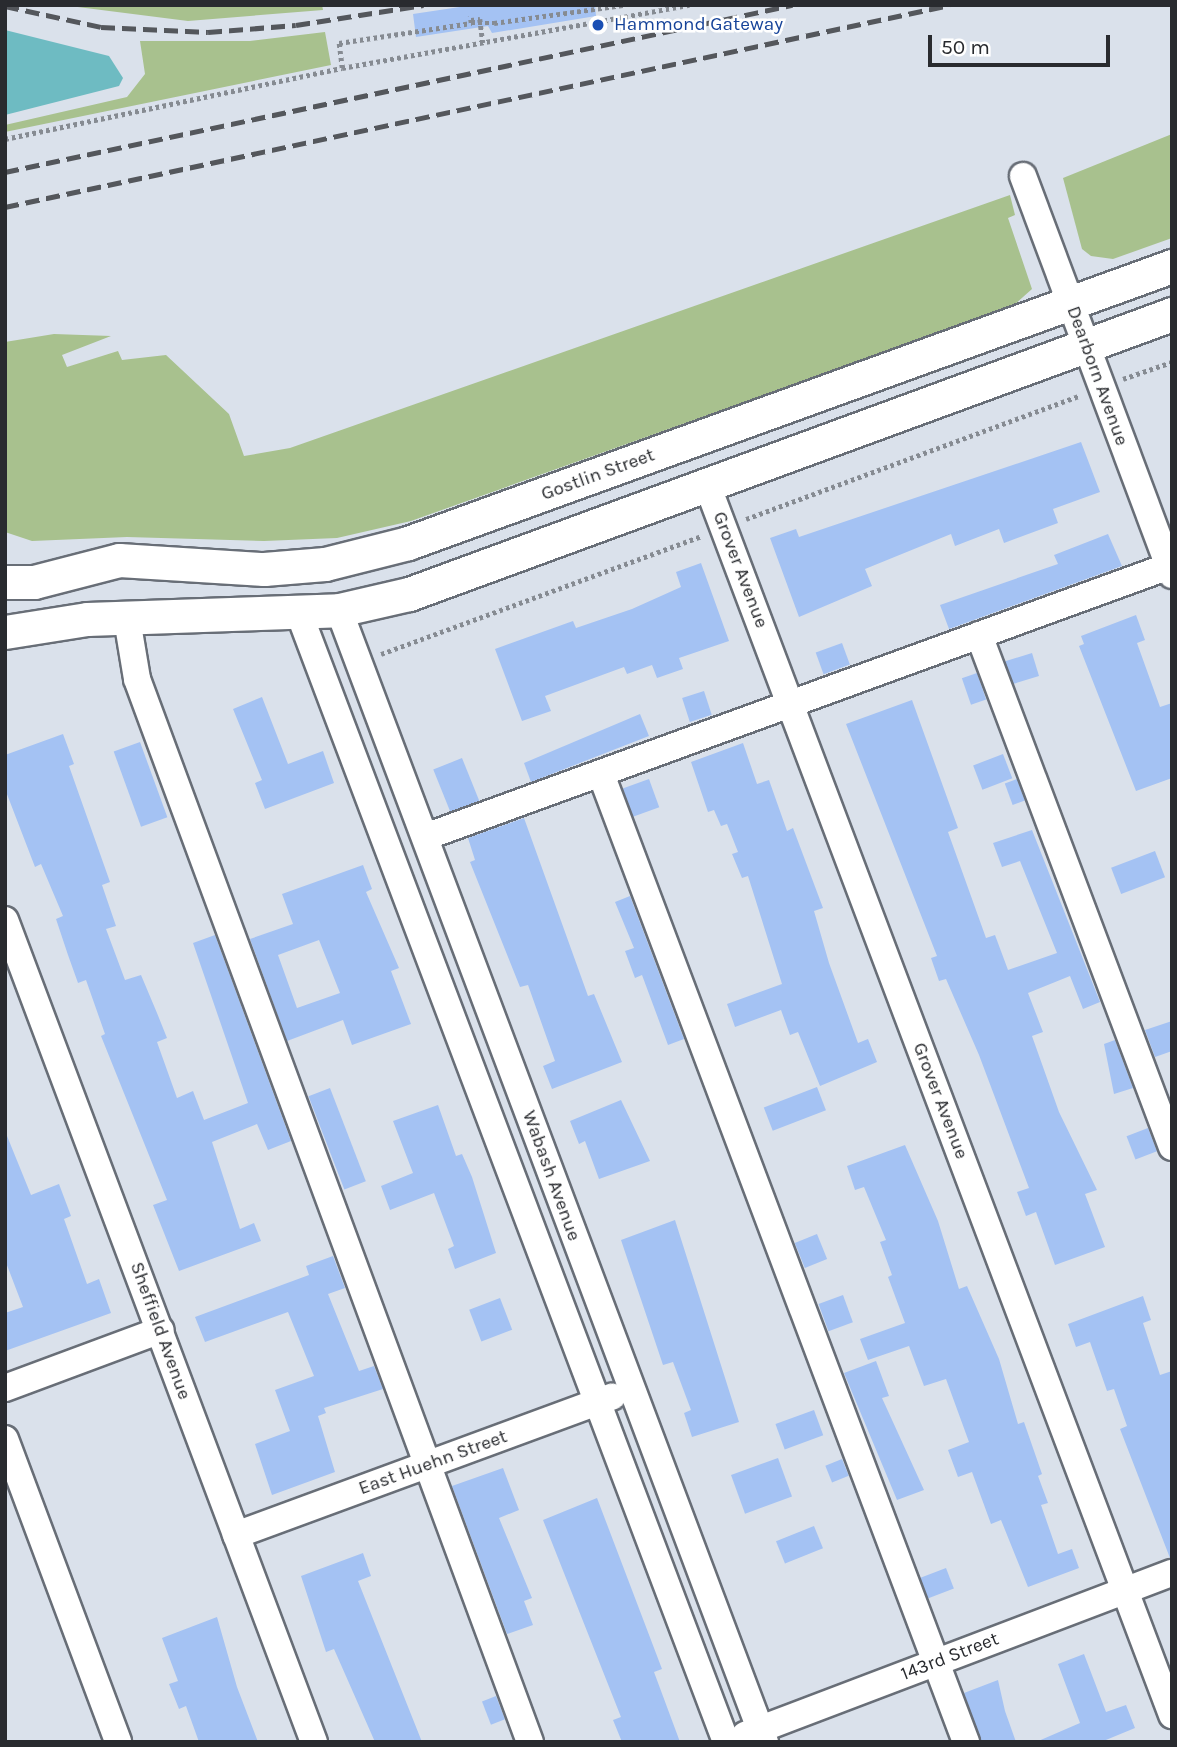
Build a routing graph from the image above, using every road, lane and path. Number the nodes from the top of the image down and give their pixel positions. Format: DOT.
graph roads {
  1 [pos="623,5"];
  2 [pos="688,5"];
  3 [pos="471,20"];
  4 [pos="483,43"];
  5 [pos="342,68"];
  6 [pos="5,139"];
  7 [pos="1023,176"];
  8 [pos="1172,266"];
  9 [pos="1070,301"];
  10 [pos="1172,314"];
  11 [pos="1087,347"];
  12 [pos="1172,362"];
  13 [pos="1117,382"];
  14 [pos="1086,393"];
  15 [pos="708,486"];
  16 [pos="742,521"];
  17 [pos="708,534"];
  18 [pos="5,560"];
  19 [pos="119,560"];
  20 [pos="1171,569"];
  21 [pos="5,582"];
  22 [pos="339,610"];
  23 [pos="299,613"];
  24 [pos="127,619"];
  25 [pos="5,632"];
  26 [pos="979,635"];
  27 [pos="373,657"];
  28 [pos="790,704"];
  29 [pos="601,774"];
  30 [pos="425,837"];
  31 [pos="5,920"];
  32 [pos="1172,1147"];
  33 [pos="160,1330"];
  34 [pos="5,1388"];
  35 [pos="630,1390"];
  36 [pos="597,1402"];
  37 [pos="5,1439"];
  38 [pos="427,1465"];
  39 [pos="236,1535"];
  40 [pos="1172,1573"];
  41 [pos="1124,1591"];
  42 [pos="936,1662"];
  43 [pos="1172,1716"];
  44 [pos="763,1736"];
  45 [pos="118,1742"];
  46 [pos="314,1742"];
  47 [pos="530,1742"];
  48 [pos="727,1742"];
  49 [pos="966,1742"];
  1 -- 3 [label="path, bridge"];
  2 -- 4 [label="path"];
  3 -- 4 [label="path, bridge"];
  3 -- 5 [label="path"];
  4 -- 5 [label="path"];
  5 -- 6 [label="path"];
  7 -- 9 [label="street, Dearborn Avenue"];
  8 -- 9 [label="main road, Gostlin Street"];
  9 -- 11 [label="street, Dearborn Avenue"];
  9 -- 19 [label="main road, Gostlin Street"];
  10 -- 11 [label="main road"];
  11 -- 15 [label="main road"];
  11 -- 20 [label="street, Dearborn Avenue"];
  12 -- 13 [label="path"];
  14 -- 16 [label="path"];
  15 -- 22 [label="main road"];
  15 -- 28 [label="street, Grover Avenue"];
  17 -- 27 [label="path"];
  18 -- 19 [label="main road"];
  19 -- 21 [label="main road, Gostlin Street"];
  20 -- 26 [label="street"];
  22 -- 23 [label="main road"];
  22 -- 30 [label="street, Wabash Avenue"];
  23 -- 24 [label="main road"];
  23 -- 36 [label="street, Wabash Avenue"];
  24 -- 25 [label="main road"];
  24 -- 38 [label="street"];
  26 -- 28 [label="street"];
  26 -- 32 [label="street"];
  28 -- 29 [label="street"];
  28 -- 41 [label="street, Grover Avenue"];
  29 -- 30 [label="street"];
  29 -- 42 [label="street"];
  30 -- 35 [label="street, Wabash Avenue"];
  31 -- 33 [label="street, Sheffield Avenue"];
  33 -- 34 [label="street"];
  33 -- 39 [label="street, Sheffield Avenue"];
  35 -- 36 [label="street, East Huehn Street"];
  35 -- 44 [label="street, Wabash Avenue"];
  36 -- 38 [label="street, East Huehn Street"];
  36 -- 48 [label="street, Wabash Avenue"];
  37 -- 45 [label="street"];
  38 -- 39 [label="street, East Huehn Street"];
  38 -- 47 [label="street"];
  39 -- 46 [label="street, Sheffield Avenue"];
  40 -- 41 [label="street, 143rd Street"];
  41 -- 42 [label="street, 143rd Street"];
  41 -- 43 [label="street, Grover Avenue"];
  42 -- 44 [label="street, 143rd Street"];
  42 -- 49 [label="street"];
  44 -- 48 [label="street, 143rd Street"];
}
